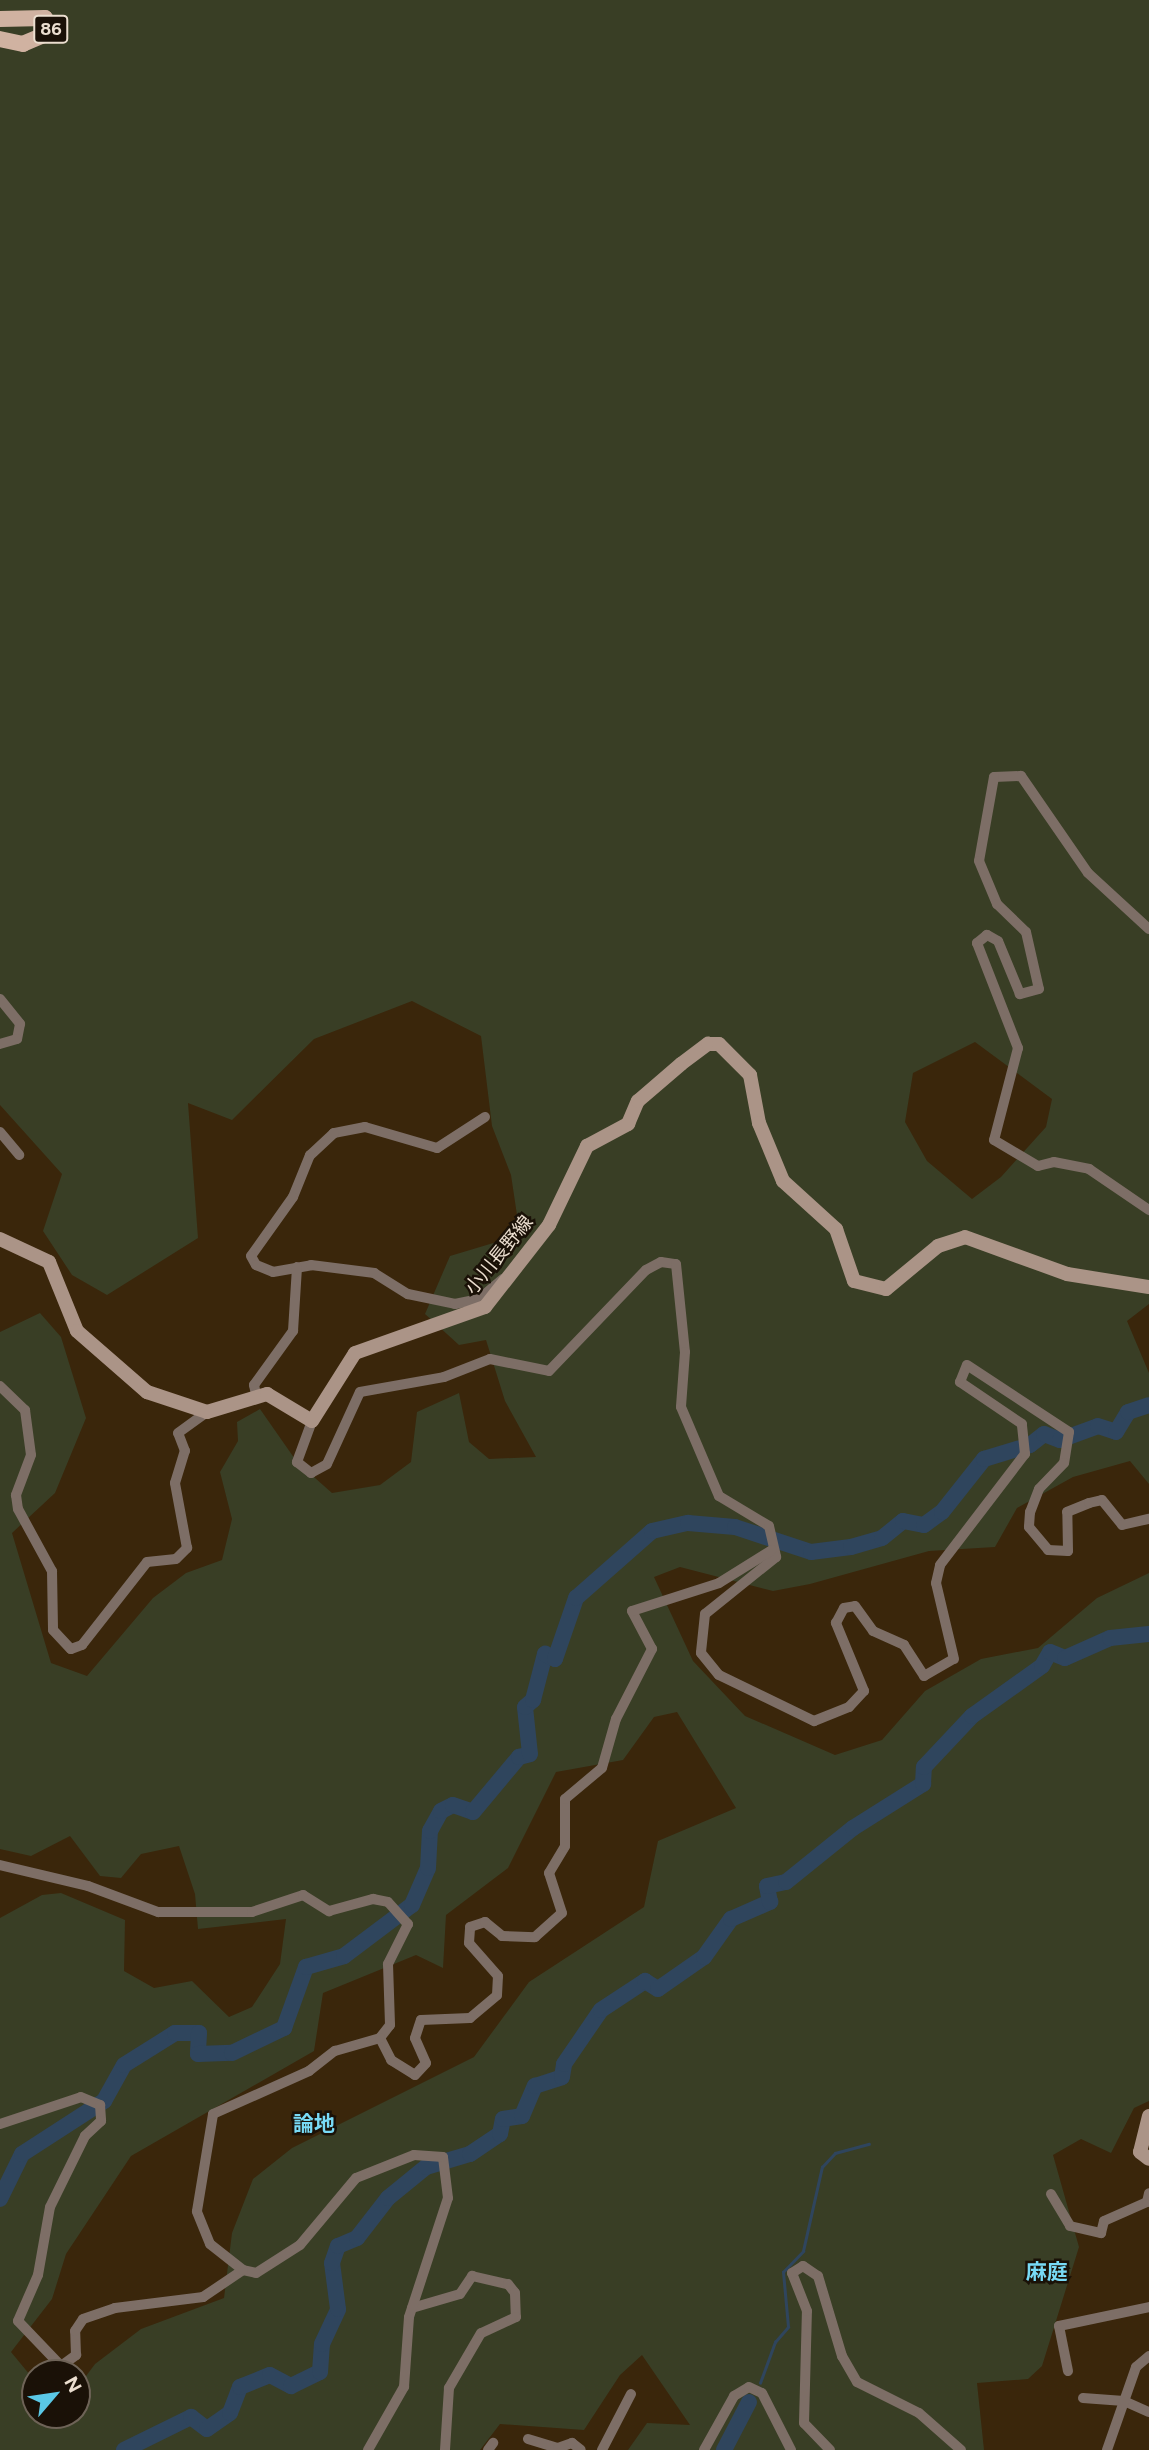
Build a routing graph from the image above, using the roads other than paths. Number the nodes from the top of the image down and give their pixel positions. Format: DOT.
graph roads {
  1 [pos="0,19"];
  2 [pos="0,38"];
  3 [pos="1149,929"];
  4 [pos="0,999"];
  5 [pos="0,1045"];
  6 [pos="485,1118"];
  7 [pos="0,1132"];
  8 [pos="19,1155"];
  9 [pos="1149,1210"];
  10 [pos="0,1239"];
  11 [pos="298,1267"];
  12 [pos="507,1279"];
  13 [pos="1149,1287"];
  14 [pos="0,1387"];
  15 [pos="256,1394"];
  16 [pos="207,1412"];
  17 [pos="312,1421"];
  18 [pos="1149,1519"];
  19 [pos="772,1550"];
  20 [pos="0,1865"];
  21 [pos="380,2038"];
  22 [pos="0,2124"];
  23 [pos="1147,2124"];
  24 [pos="1149,2159"];
  25 [pos="1149,2193"];
  26 [pos="1051,2194"];
  27 [pos="243,2270"];
  28 [pos="1148,2307"];
  29 [pos="412,2308"];
  30 [pos="1149,2356"];
  31 [pos="1068,2371"];
  32 [pos="631,2394"];
  33 [pos="1083,2398"];
  34 [pos="1127,2402"];
  35 [pos="1149,2412"];
  36 [pos="528,2439"];
  37 [pos="584,2449"];
  38 [pos="368,2450"];
  39 [pos="445,2450"];
  40 [pos="602,2450"];
  41 [pos="704,2450"];
  42 [pos="791,2450"];
  43 [pos="830,2450"];
  44 [pos="961,2450"];
  45 [pos="1107,2450"];
  1 -- 2 [label="main road, 86"];
  3 -- 9 [label="street"];
  4 -- 5 [label="street"];
  6 -- 11 [label="street"];
  7 -- 8 [label="street"];
  10 -- 16 [label="main road"];
  11 -- 12 [label="street"];
  11 -- 15 [label="street"];
  12 -- 13 [label="main road, 小川長野線"];
  12 -- 17 [label="main road, 小川長野線"];
  14 -- 16 [label="street"];
  15 -- 16 [label="main road"];
  15 -- 17 [label="main road"];
  17 -- 19 [label="street"];
  18 -- 19 [label="street"];
  19 -- 21 [label="street"];
  20 -- 21 [label="street"];
  21 -- 27 [label="street"];
  22 -- 27 [label="street"];
  23 -- 24 [label="main road"];
  25 -- 26 [label="street"];
  27 -- 29 [label="street"];
  28 -- 31 [label="street"];
  29 -- 38 [label="street"];
  29 -- 39 [label="street"];
  30 -- 34 [label="street"];
  32 -- 40 [label="street"];
  33 -- 34 [label="street"];
  34 -- 35 [label="street"];
  34 -- 45 [label="street"];
  36 -- 37 [label="street"];
  41 -- 42 [label="street"];
  43 -- 44 [label="street"];
}
